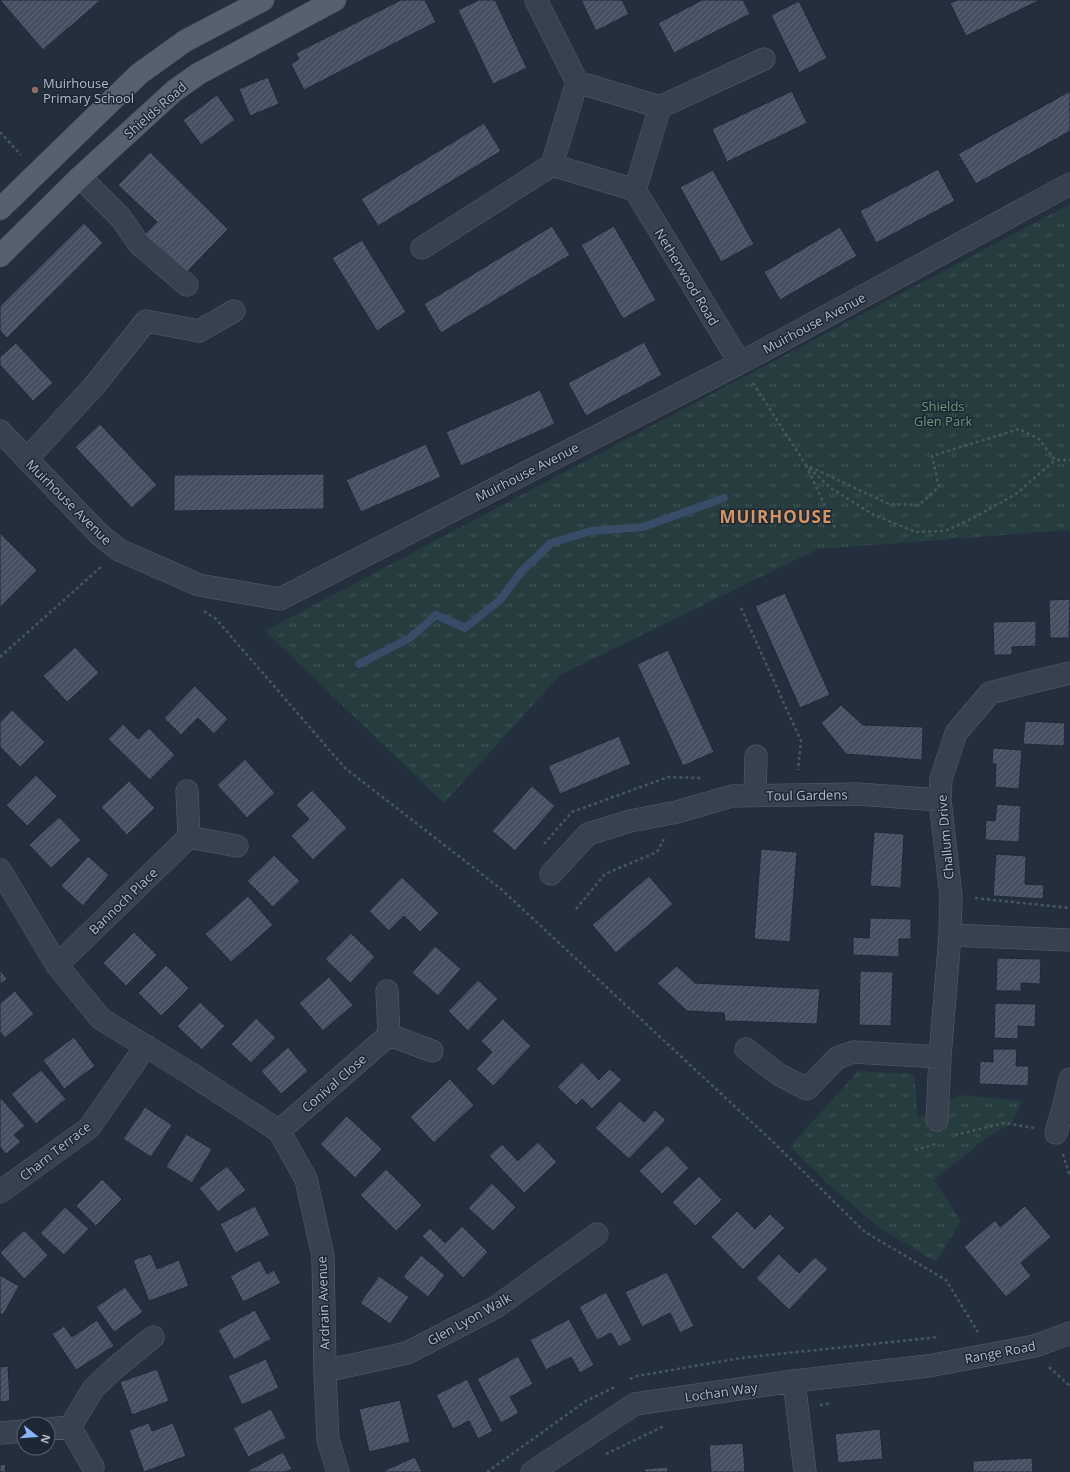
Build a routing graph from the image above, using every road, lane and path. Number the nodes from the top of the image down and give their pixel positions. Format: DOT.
graph roads {
  1 [pos="263,0"];
  2 [pos="335,0"];
  3 [pos="536,0"];
  4 [pos="764,59"];
  5 [pos="577,82"];
  6 [pos="660,108"];
  7 [pos="0,132"];
  8 [pos="552,165"];
  9 [pos="37,173"];
  10 [pos="80,177"];
  11 [pos="1070,184"];
  12 [pos="635,190"];
  13 [pos="0,209"];
  14 [pos="422,248"];
  15 [pos="0,256"];
  16 [pos="187,285"];
  17 [pos="234,311"];
  18 [pos="740,363"];
  19 [pos="0,431"];
  20 [pos="27,459"];
  21 [pos="1055,460"];
  22 [pos="1070,460"];
  23 [pos="806,465"];
  24 [pos="836,530"];
  25 [pos="119,550"];
  26 [pos="741,608"];
  27 [pos="203,610"];
  28 [pos="0,657"];
  29 [pos="1070,673"];
  30 [pos="756,756"];
  31 [pos="805,770"];
  32 [pos="187,791"];
  33 [pos="755,795"];
  34 [pos="940,800"];
  35 [pos="677,812"];
  36 [pos="189,837"];
  37 [pos="237,846"];
  38 [pos="0,870"];
  39 [pos="551,874"];
  40 [pos="951,896"];
  41 [pos="1070,908"];
  42 [pos="576,909"];
  43 [pos="950,935"];
  44 [pos="1070,940"];
  45 [pos="56,965"];
  46 [pos="387,991"];
  47 [pos="389,1036"];
  48 [pos="146,1046"];
  49 [pos="746,1049"];
  50 [pos="432,1051"];
  51 [pos="940,1057"];
  52 [pos="1070,1079"];
  53 [pos="940,1130"];
  54 [pos="279,1131"];
  55 [pos="1056,1133"];
  56 [pos="916,1150"];
  57 [pos="0,1192"];
  58 [pos="597,1234"];
  59 [pos="1070,1333"];
  60 [pos="153,1338"];
  61 [pos="993,1354"];
  62 [pos="928,1366"];
  63 [pos="1048,1366"];
  64 [pos="325,1370"];
  65 [pos="794,1381"];
  66 [pos="1070,1386"];
  67 [pos="70,1427"];
  68 [pos="56,1428"];
  69 [pos="16,1432"];
  70 [pos="0,1433"];
  71 [pos="93,1467"];
  72 [pos="338,1472"];
  73 [pos="532,1472"];
  74 [pos="805,1472"];
  1 -- 9 [label="main road"];
  2 -- 10 [label="main road, Shields Road"];
  3 -- 5 [label="street"];
  4 -- 6 [label="street"];
  5 -- 6 [label="street"];
  5 -- 8 [label="street"];
  6 -- 12 [label="street"];
  7 -- 9 [label="path"];
  8 -- 12 [label="street"];
  8 -- 14 [label="street"];
  9 -- 13 [label="main road"];
  10 -- 15 [label="main road, Shields Road"];
  10 -- 16 [label="street"];
  11 -- 18 [label="street, Muirhouse Avenue"];
  12 -- 18 [label="street, Netherwood Road"];
  17 -- 20 [label="street"];
  18 -- 23 [label="path"];
  18 -- 25 [label="street, Muirhouse Avenue"];
  19 -- 20 [label="street, Muirhouse Avenue"];
  20 -- 25 [label="street, Muirhouse Avenue"];
  21 -- 22 [label="path"];
  21 -- 23 [label="path"];
  21 -- 23 [label="path"];
  23 -- 24 [label="path"];
  25 -- 28 [label="path"];
  26 -- 31 [label="path"];
  27 -- 61 [label="path"];
  29 -- 34 [label="street, Challum Drive"];
  30 -- 33 [label="street"];
  32 -- 36 [label="street"];
  33 -- 34 [label="street, Toul Gardens"];
  33 -- 35 [label="street, Toul Gardens"];
  34 -- 40 [label="street, Challum Drive"];
  35 -- 39 [label="street, Toul Gardens"];
  35 -- 42 [label="path"];
  36 -- 37 [label="street"];
  36 -- 45 [label="street, Bannoch Place"];
  38 -- 45 [label="street, Ardrain Avenue"];
  40 -- 41 [label="path"];
  40 -- 43 [label="street, Challum Drive"];
  43 -- 44 [label="street"];
  43 -- 51 [label="street, Challum Drive"];
  45 -- 48 [label="street, Ardrain Avenue"];
  46 -- 47 [label="street"];
  47 -- 50 [label="street"];
  47 -- 54 [label="street, Conival Close"];
  48 -- 54 [label="street, Ardrain Avenue"];
  48 -- 57 [label="street, Charn Terrace"];
  49 -- 51 [label="street"];
  51 -- 53 [label="street, Challum Drive"];
  52 -- 55 [label="street"];
  53 -- 55 [label="path"];
  53 -- 56 [label="path"];
  54 -- 64 [label="street, Ardrain Avenue"];
  58 -- 64 [label="street, Glen Lyon Walk"];
  59 -- 61 [label="street, Range Road"];
  60 -- 67 [label="street"];
  61 -- 62 [label="street, Range Road"];
  62 -- 65 [label="street, Lochan Way"];
  63 -- 66 [label="path"];
  64 -- 72 [label="street, Ardrain Avenue"];
  65 -- 73 [label="street, Lochan Way"];
  65 -- 74 [label="street"];
  67 -- 68 [label="street"];
  67 -- 71 [label="street"];
  69 -- 70 [label="street"];
}
